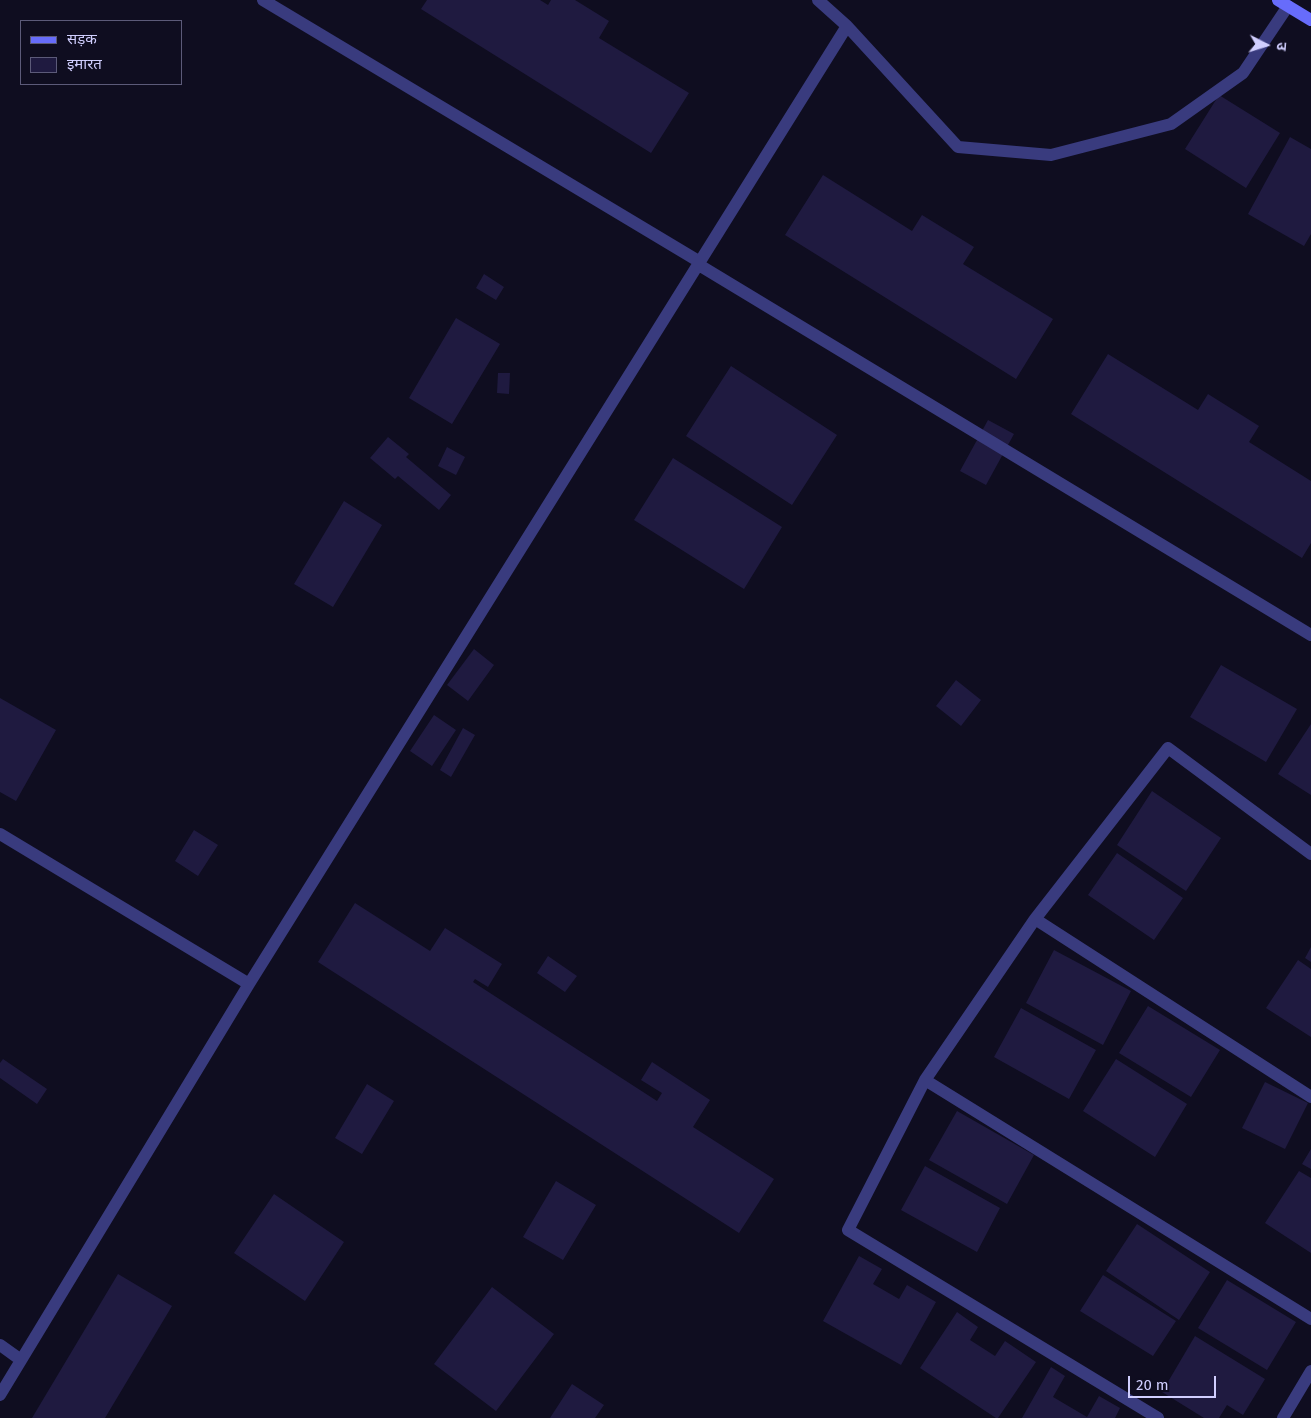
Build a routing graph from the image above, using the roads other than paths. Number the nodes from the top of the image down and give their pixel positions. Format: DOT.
graph roads {
  1 [pos="263,0"];
  2 [pos="826,3"];
  3 [pos="1283,3"];
  4 [pos="1311,20"];
  5 [pos="847,26"];
  6 [pos="700,262"];
  7 [pos="1311,635"];
  8 [pos="0,834"];
  9 [pos="1311,854"];
  10 [pos="1035,919"];
  11 [pos="249,984"];
  12 [pos="925,1080"];
  13 [pos="1311,1097"];
  14 [pos="1311,1319"];
  15 [pos="0,1345"];
  16 [pos="21,1360"];
  17 [pos="1311,1371"];
  18 [pos="0,1395"];
  19 [pos="1158,1418"];
  20 [pos="1283,1418"];
  1 -- 6 [label="street"];
  2 -- 5 [label="street"];
  3 -- 4 [label="main road"];
  3 -- 5 [label="street"];
  5 -- 6 [label="street"];
  6 -- 7 [label="street"];
  6 -- 11 [label="street"];
  8 -- 11 [label="street"];
  9 -- 10 [label="street"];
  10 -- 12 [label="street"];
  10 -- 13 [label="street"];
  11 -- 16 [label="street"];
  12 -- 14 [label="street"];
  12 -- 19 [label="street"];
  15 -- 16 [label="street"];
  16 -- 18 [label="street"];
  17 -- 20 [label="street"];
}
